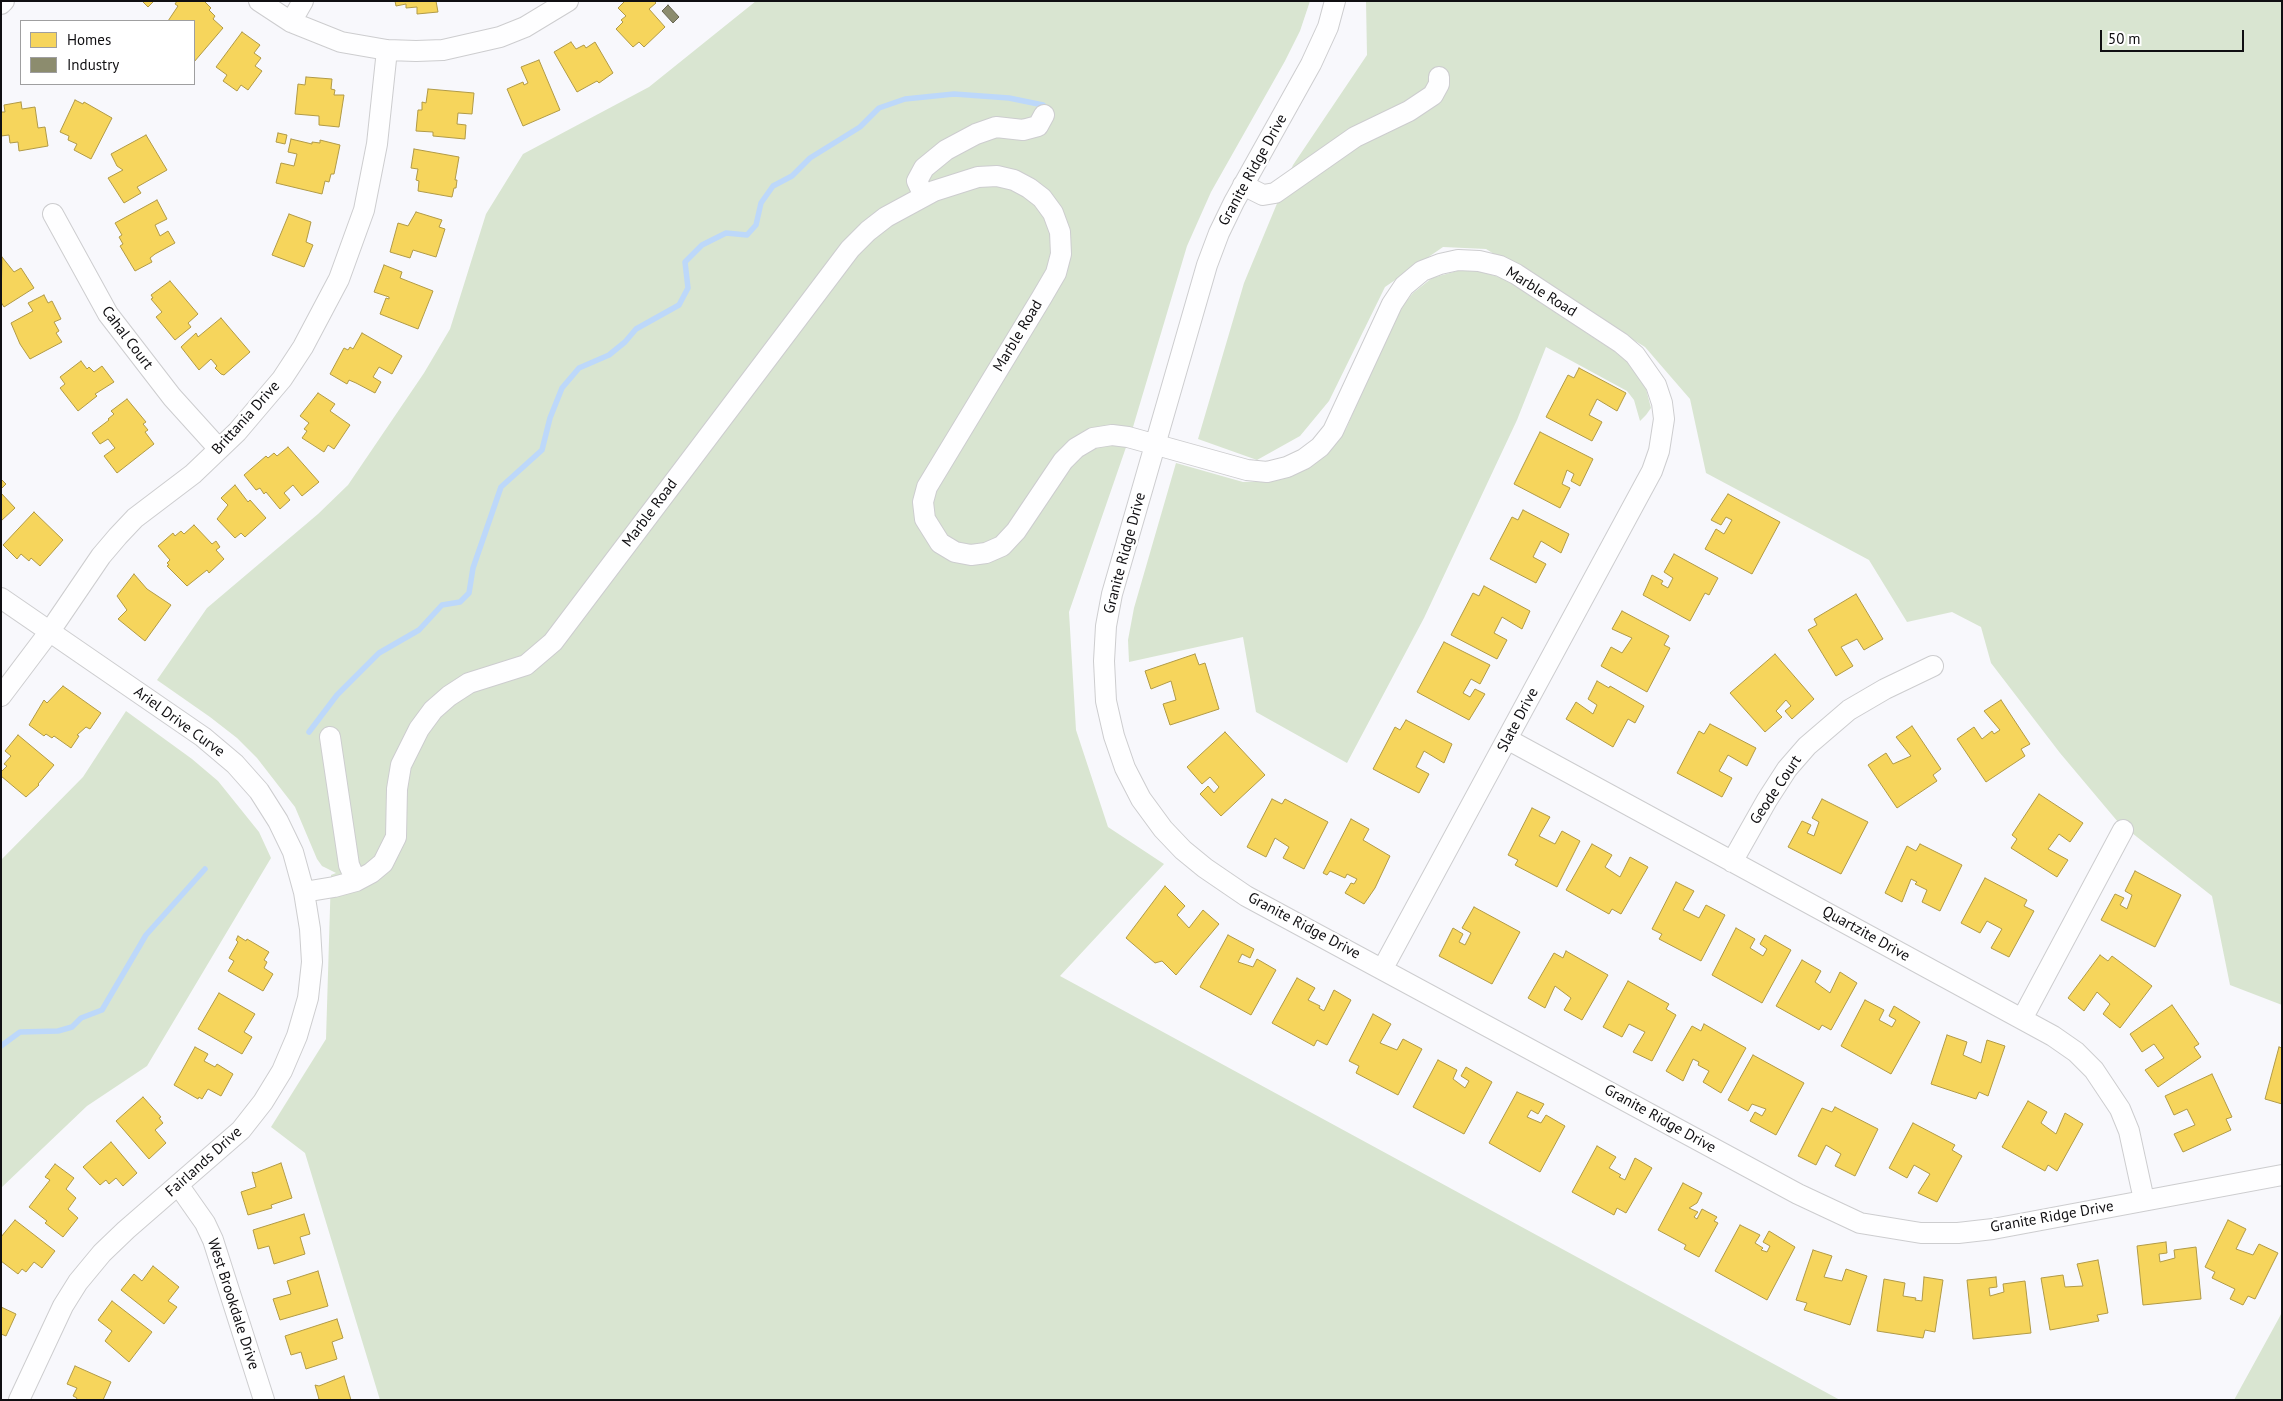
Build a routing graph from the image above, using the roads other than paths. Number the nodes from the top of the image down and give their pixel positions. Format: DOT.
graph roads {
  1 [pos="4,1"];
  2 [pos="258,1"];
  3 [pos="303,1"];
  4 [pos="568,1"];
  5 [pos="1335,1"];
  6 [pos="1,4"];
  7 [pos="292,22"];
  8 [pos="386,50"];
  9 [pos="1439,77"];
  10 [pos="1044,115"];
  11 [pos="1243,184"];
  12 [pos="924,196"];
  13 [pos="53,214"];
  14 [pos="1155,443"];
  15 [pos="219,449"];
  16 [pos="1652,471"];
  17 [pos="1,598"];
  18 [pos="50,631"];
  19 [pos="1933,666"];
  20 [pos="1,696"];
  21 [pos="330,737"];
  22 [pos="1508,739"];
  23 [pos="2123,830"];
  24 [pos="1732,862"];
  25 [pos="356,880"];
  26 [pos="304,892"];
  27 [pos="1383,968"];
  28 [pos="2022,1019"];
  29 [pos="2282,1175"];
  30 [pos="178,1186"];
  31 [pos="2144,1200"];
  32 [pos="19,1400"];
  33 [pos="264,1400"];
  1 -- 6 [label="street"];
  2 -- 7 [label="street"];
  3 -- 7 [label="street"];
  4 -- 8 [label="street"];
  5 -- 11 [label="street, Granite Ridge Drive"];
  7 -- 8 [label="street"];
  8 -- 15 [label="street, Brittania Drive"];
  9 -- 11 [label="street"];
  10 -- 12 [label="street"];
  11 -- 14 [label="street, Granite Ridge Drive"];
  12 -- 14 [label="street, Marble Road"];
  12 -- 25 [label="street, Marble Road"];
  13 -- 15 [label="street, Cahal Court"];
  14 -- 16 [label="street, Marble Road"];
  14 -- 27 [label="street, Granite Ridge Drive"];
  15 -- 18 [label="street, Brittania Drive"];
  16 -- 22 [label="street, Slate Drive"];
  17 -- 18 [label="street, Ariel Drive Curve"];
  18 -- 20 [label="street, Brittania Drive"];
  18 -- 26 [label="street, Ariel Drive Curve"];
  19 -- 24 [label="street, Geode Court"];
  21 -- 25 [label="street"];
  22 -- 24 [label="street, Quartzite Drive"];
  22 -- 27 [label="street, Slate Drive"];
  23 -- 28 [label="street"];
  24 -- 28 [label="street, Quartzite Drive"];
  25 -- 26 [label="street, Marble Road"];
  26 -- 30 [label="street, Fairlands Drive"];
  27 -- 31 [label="street, Granite Ridge Drive"];
  28 -- 31 [label="street, Quartzite Drive"];
  29 -- 31 [label="street, Granite Ridge Drive"];
  30 -- 32 [label="street, Fairlands Drive"];
  30 -- 33 [label="street, West Brookdale Drive"];
}
